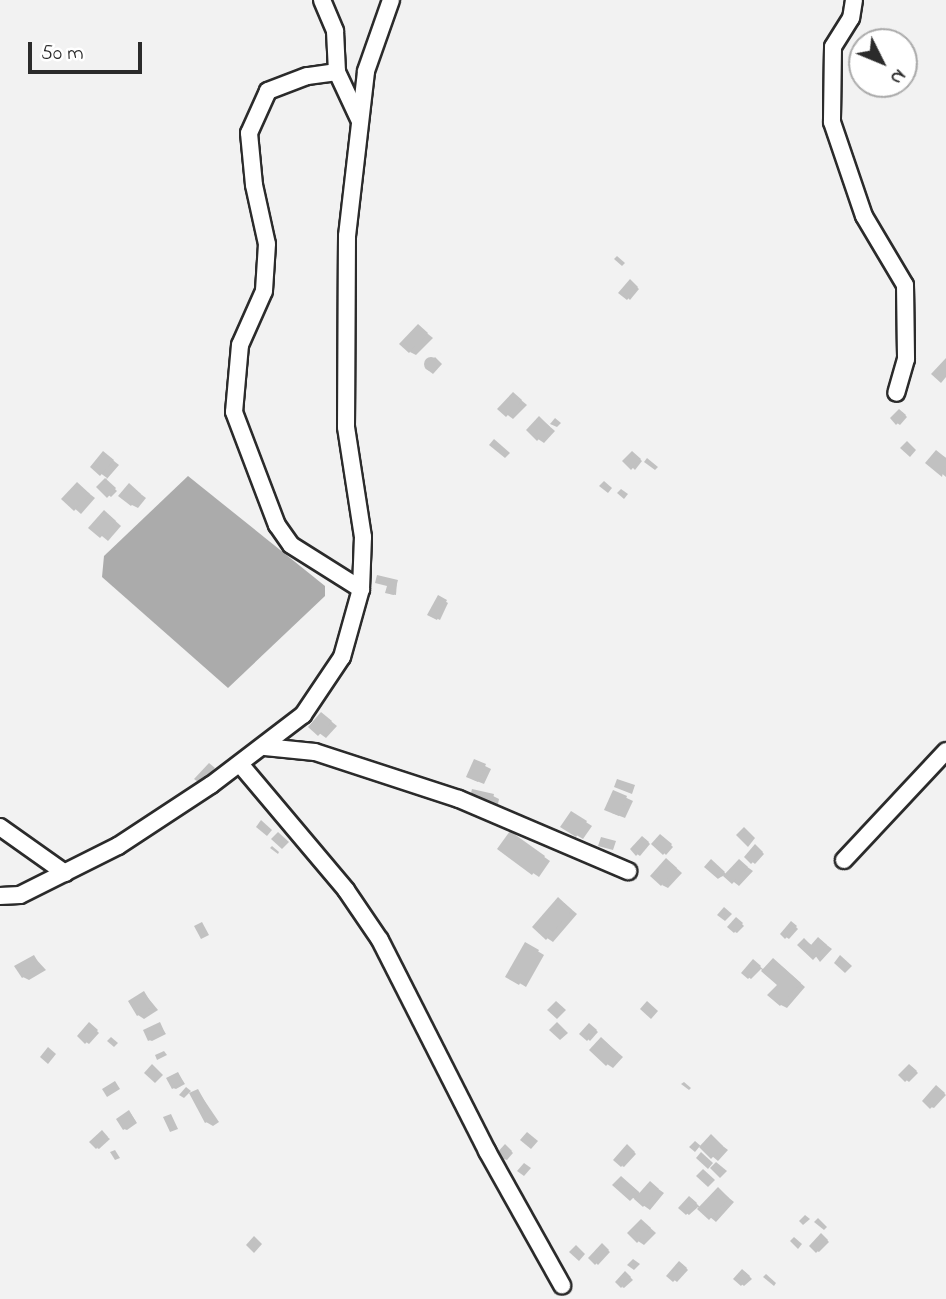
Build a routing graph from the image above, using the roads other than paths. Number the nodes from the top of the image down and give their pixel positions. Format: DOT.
graph roads {
  1 [pos="322,0"];
  2 [pos="391,0"];
  3 [pos="854,0"];
  4 [pos="337,72"];
  5 [pos="359,119"];
  6 [pos="896,393"];
  7 [pos="361,589"];
  8 [pos="265,747"];
  9 [pos="946,751"];
  10 [pos="240,764"];
  11 [pos="0,827"];
  12 [pos="844,860"];
  13 [pos="628,871"];
  14 [pos="65,873"];
  15 [pos="0,896"];
  16 [pos="562,1285"];
  1 -- 4 [label="street"];
  2 -- 5 [label="street"];
  3 -- 6 [label="street"];
  4 -- 5 [label="street"];
  4 -- 7 [label="street"];
  5 -- 7 [label="street"];
  7 -- 8 [label="street"];
  8 -- 10 [label="street"];
  8 -- 13 [label="street"];
  9 -- 12 [label="street"];
  10 -- 14 [label="street"];
  10 -- 16 [label="street"];
  11 -- 14 [label="street"];
  14 -- 15 [label="street"];
}
